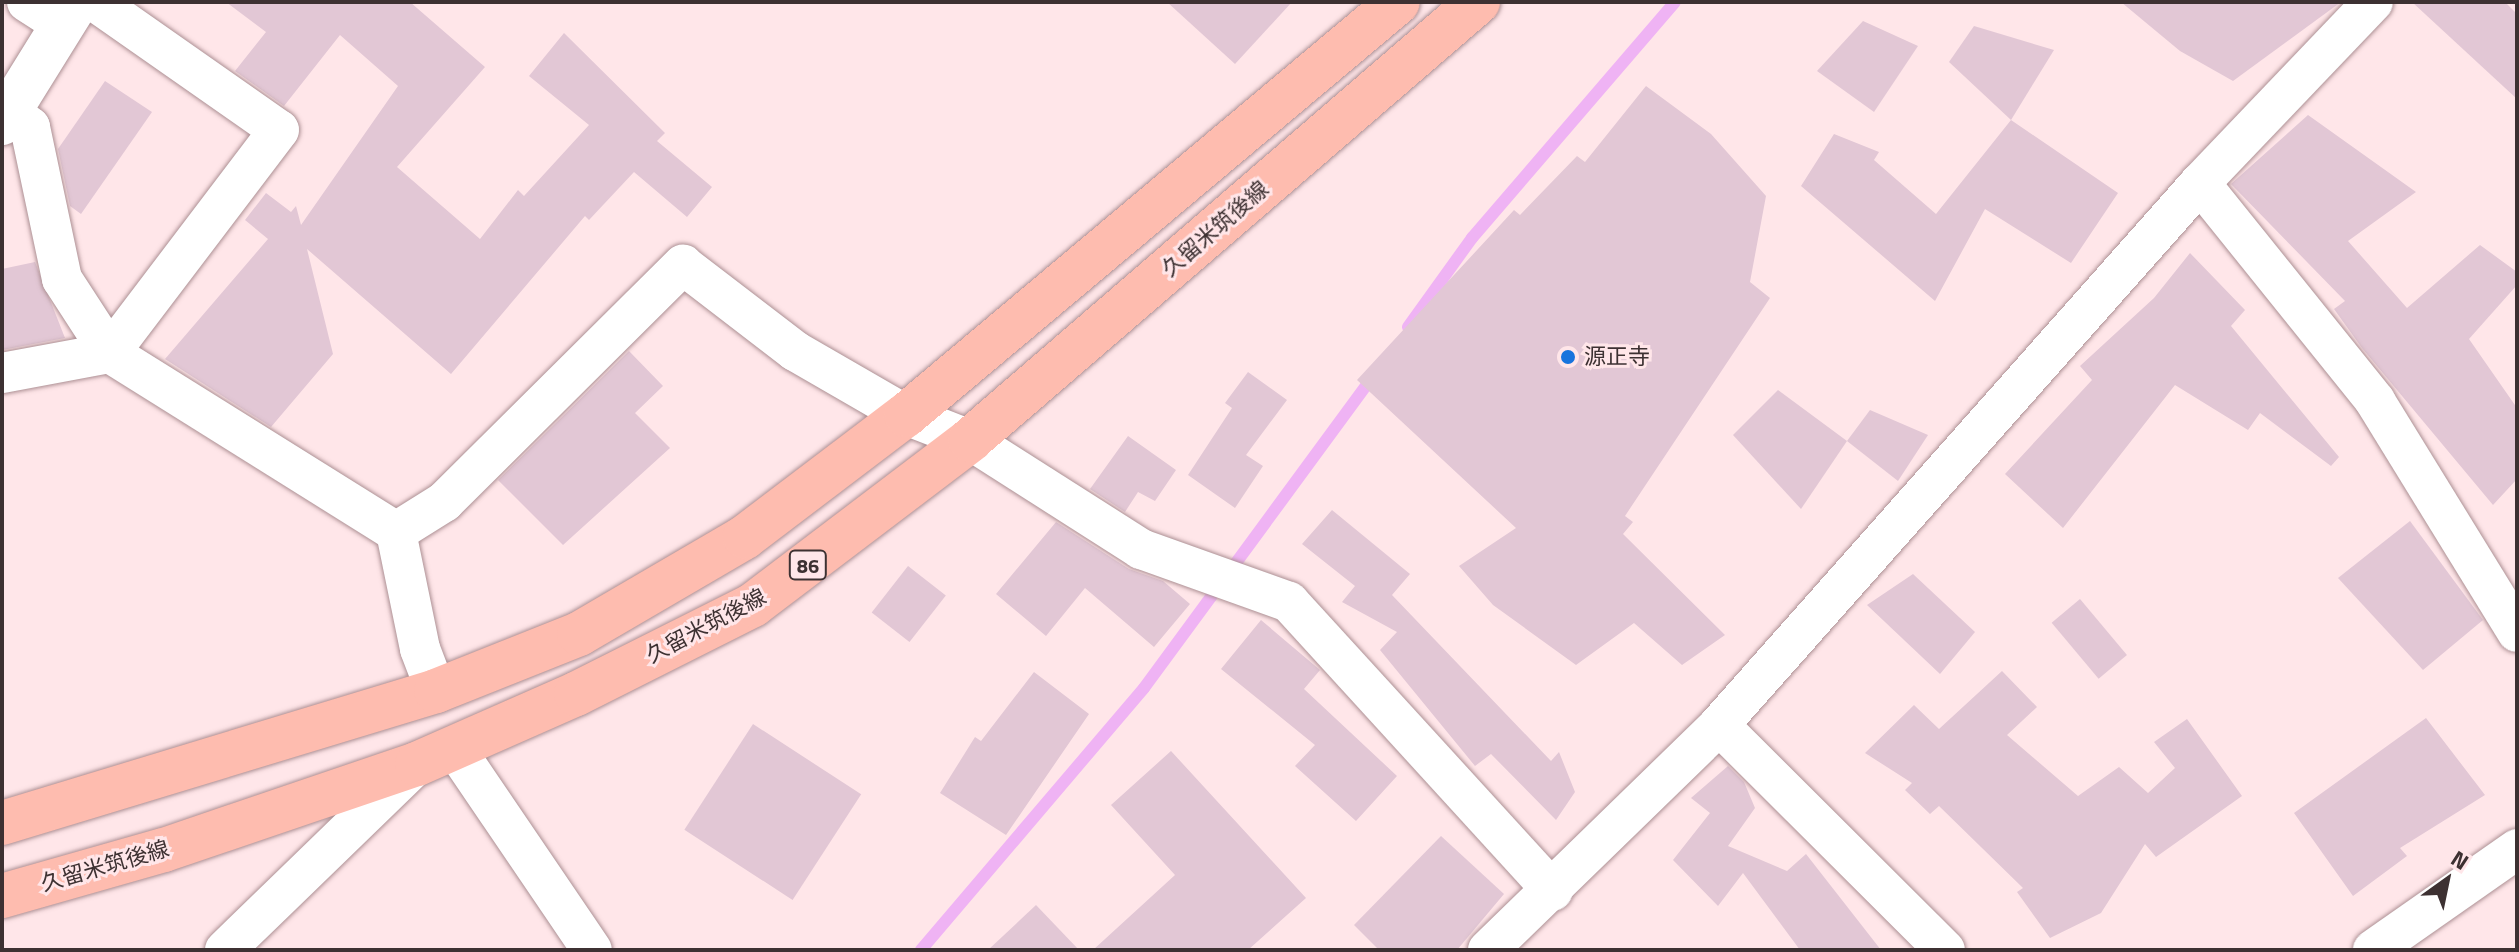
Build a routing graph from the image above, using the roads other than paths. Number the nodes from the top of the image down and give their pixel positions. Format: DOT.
graph roads {
  1 [pos="27,2"];
  2 [pos="1398,2"];
  3 [pos="1478,2"];
  4 [pos="2373,2"];
  5 [pos="79,10"];
  6 [pos="6,117"];
  7 [pos="2200,183"];
  8 [pos="110,353"];
  9 [pos="2,373"];
  10 [pos="906,415"];
  11 [pos="970,440"];
  12 [pos="396,532"];
  13 [pos="2517,632"];
  14 [pos="436,691"];
  15 [pos="1719,725"];
  16 [pos="436,755"];
  17 [pos="2,823"];
  18 [pos="2517,849"];
  19 [pos="1553,891"];
  20 [pos="2,896"];
  21 [pos="225,950"];
  22 [pos="592,950"];
  23 [pos="1488,950"];
  24 [pos="1945,950"];
  25 [pos="2373,950"];
  1 -- 5 [label="street"];
  2 -- 10 [label="main road"];
  3 -- 11 [label="main road, 久留米筑後線 / 86"];
  4 -- 7 [label="street"];
  5 -- 6 [label="main road"];
  5 -- 8 [label="street"];
  6 -- 8 [label="street"];
  7 -- 13 [label="street"];
  7 -- 15 [label="street"];
  8 -- 9 [label="street"];
  8 -- 12 [label="street"];
  10 -- 11 [label="street"];
  10 -- 12 [label="street"];
  10 -- 14 [label="main road"];
  11 -- 16 [label="main road, 久留米筑後線 / 86"];
  11 -- 19 [label="street"];
  12 -- 14 [label="street"];
  14 -- 17 [label="main road"];
  15 -- 19 [label="street"];
  15 -- 24 [label="street"];
  16 -- 20 [label="main road, 久留米筑後線 / 86"];
  16 -- 21 [label="street"];
  16 -- 22 [label="street"];
  18 -- 25 [label="street"];
  19 -- 23 [label="street"];
}
